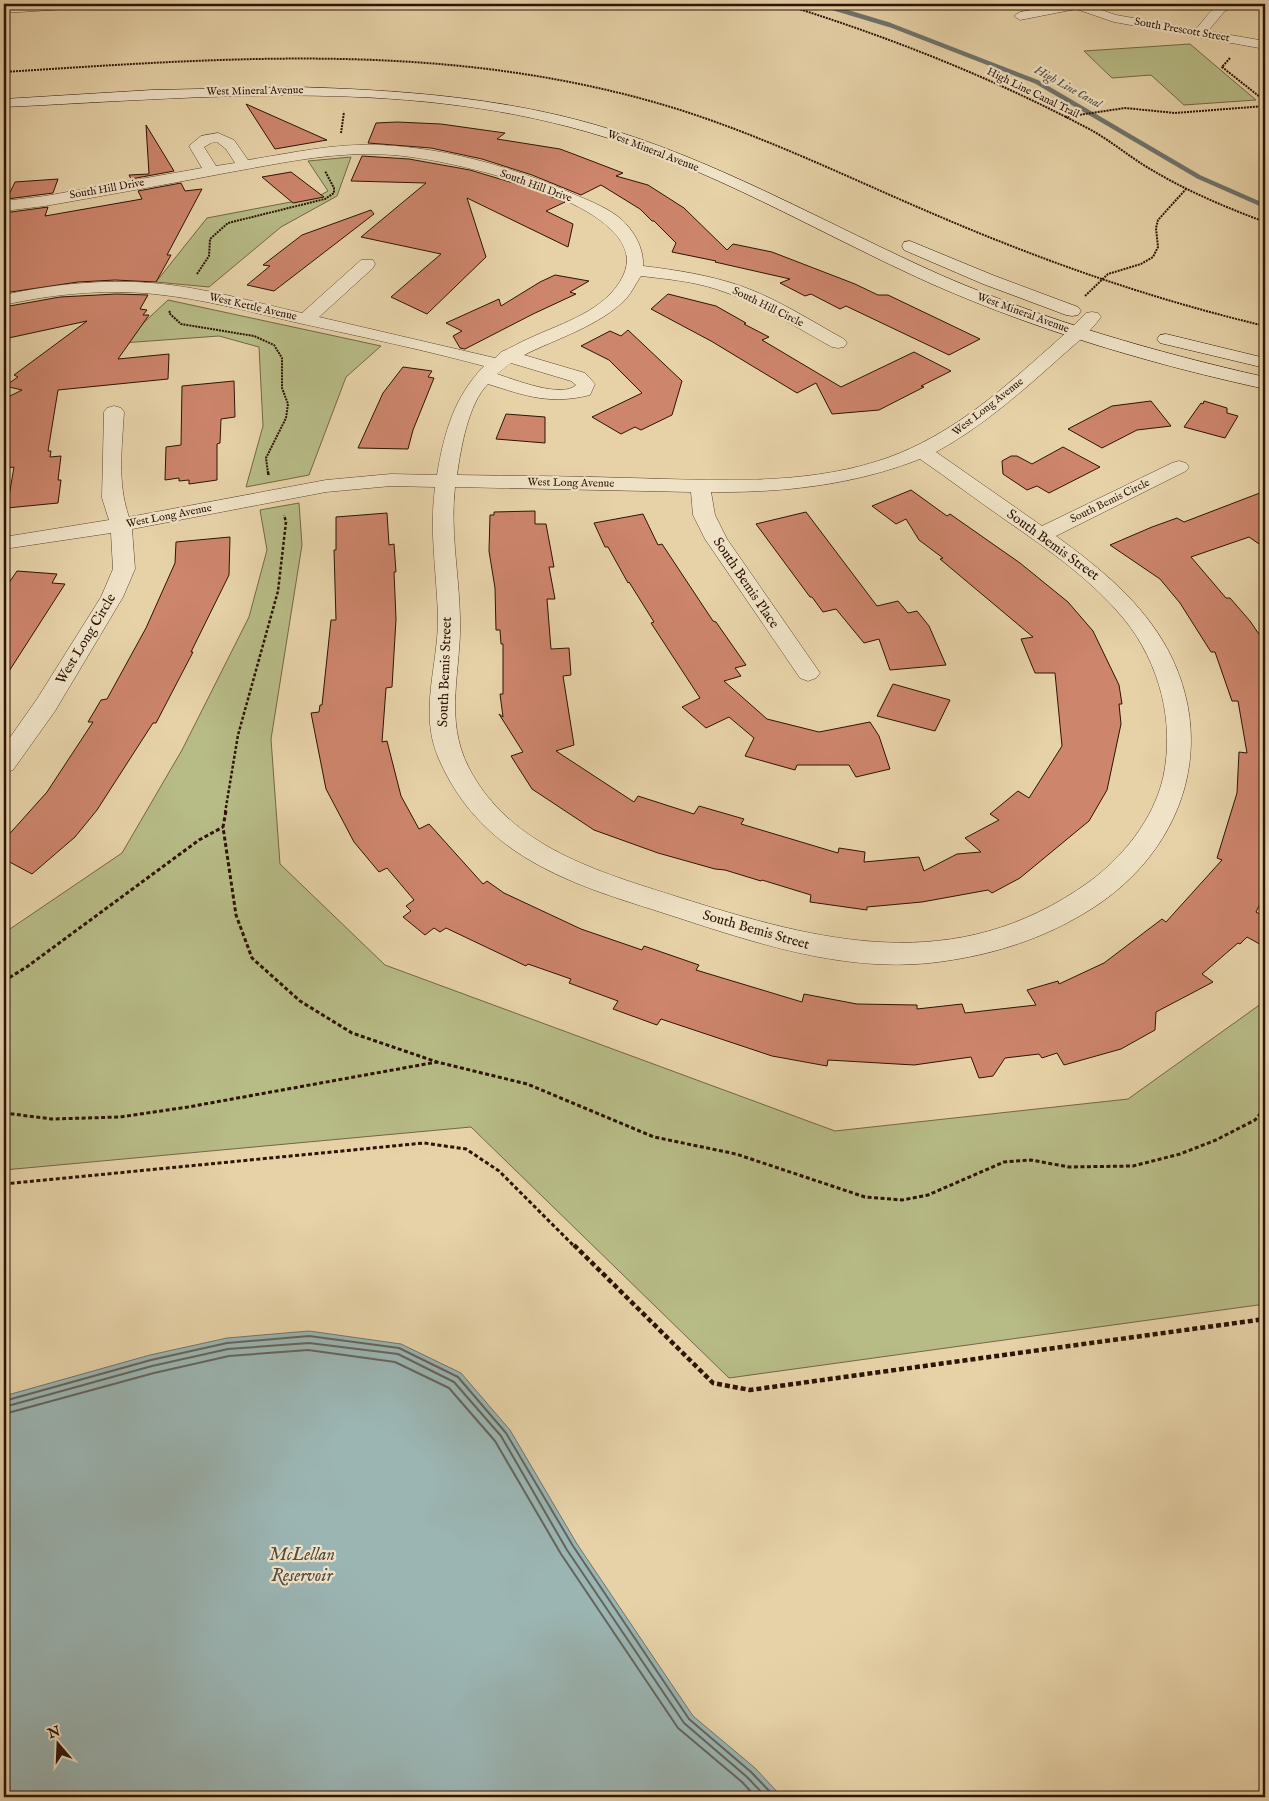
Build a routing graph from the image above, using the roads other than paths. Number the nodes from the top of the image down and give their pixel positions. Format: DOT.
graph roads {
  1 [pos="82,4"];
  2 [pos="1230,4"];
  3 [pos="1073,5"];
  4 [pos="4,9"];
  5 [pos="1020,16"];
  6 [pos="1199,33"];
  7 [pos="1265,45"];
  8 [pos="4,92"];
  9 [pos="4,103"];
  10 [pos="615,120"];
  11 [pos="243,164"];
  12 [pos="211,170"];
  13 [pos="4,206"];
  14 [pos="894,238"];
  15 [pos="367,264"];
  16 [pos="635,270"];
  17 [pos="4,300"];
  18 [pos="306,319"];
  19 [pos="1100,319"];
  20 [pos="1078,332"];
  21 [pos="1152,335"];
  22 [pos="838,343"];
  23 [pos="503,360"];
  24 [pos="1265,363"];
  25 [pos="483,376"];
  26 [pos="1265,383"];
  27 [pos="114,412"];
  28 [pos="922,451"];
  29 [pos="1179,467"];
  30 [pos="447,482"];
  31 [pos="700,486"];
  32 [pos="121,525"];
  33 [pos="1041,535"];
  34 [pos="4,542"];
  35 [pos="808,673"];
  36 [pos="4,764"];
  1 -- 4 [label="street"];
  2 -- 6 [label="street"];
  3 -- 5 [label="street"];
  3 -- 6 [label="street, South Prescott Street"];
  6 -- 7 [label="street, South Prescott Street"];
  8 -- 10 [label="street, West Mineral Avenue"];
  9 -- 20 [label="street, West Mineral Avenue"];
  11 -- 12 [label="street, South Hill Drive"];
  11 -- 12 [label="street"];
  11 -- 16 [label="street, South Hill Drive"];
  12 -- 13 [label="street, South Hill Drive"];
  14 -- 19 [label="street, West Mineral Avenue"];
  15 -- 18 [label="street"];
  16 -- 22 [label="street, South Hill Circle"];
  16 -- 23 [label="street"];
  17 -- 18 [label="street, West Kettle Avenue"];
  18 -- 23 [label="street, West Kettle Avenue"];
  19 -- 20 [label="street, West Long Avenue"];
  20 -- 26 [label="street, West Mineral Avenue"];
  20 -- 28 [label="street, West Long Avenue"];
  21 -- 24 [label="street"];
  23 -- 25 [label="street"];
  23 -- 25 [label="street"];
  25 -- 30 [label="street"];
  27 -- 32 [label="street, West Long Circle"];
  28 -- 31 [label="street, West Long Avenue"];
  28 -- 33 [label="street, South Bemis Street"];
  29 -- 33 [label="street, South Bemis Circle"];
  30 -- 31 [label="street, West Long Avenue"];
  30 -- 32 [label="street, West Long Avenue"];
  30 -- 33 [label="street, South Bemis Street"];
  31 -- 35 [label="street, South Bemis Place"];
  32 -- 34 [label="street, West Long Avenue"];
  32 -- 36 [label="street, West Long Circle"];
}
